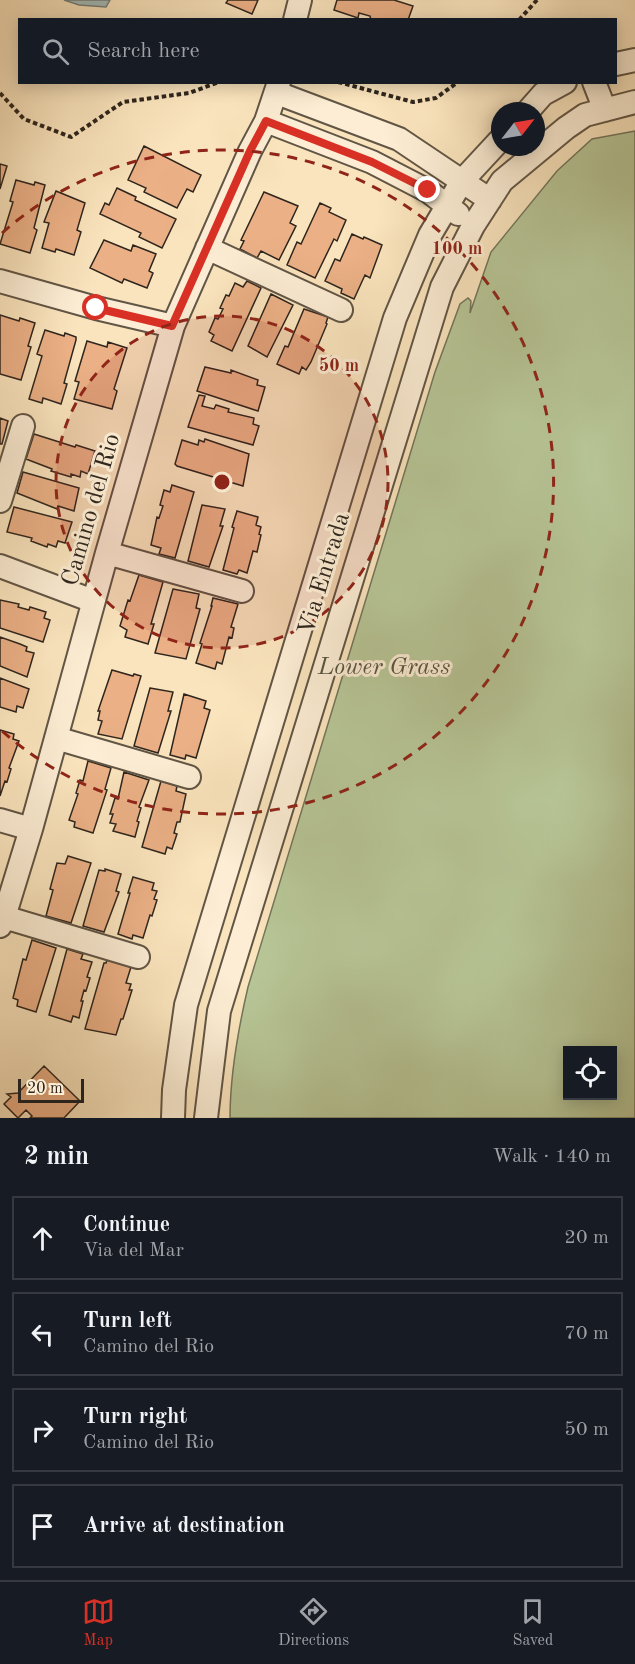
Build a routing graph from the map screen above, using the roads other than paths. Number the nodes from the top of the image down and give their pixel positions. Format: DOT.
graph roads {
  1 [pos="300,0"];
  2 [pos="296,18"];
  3 [pos="635,60"];
  4 [pos="617,64"];
  5 [pos="561,84"];
  6 [pos="595,84"];
  7 [pos="278,88"];
  8 [pos="536,102"];
  9 [pos="635,102"];
  10 [pos="605,110"];
  11 [pos="266,121"];
  12 [pos="491,149"];
  13 [pos="462,180"];
  14 [pos="490,200"];
  15 [pos="448,206"];
  16 [pos="473,226"];
  17 [pos="207,248"];
  18 [pos="0,281"];
  19 [pos="341,310"];
  20 [pos="172,326"];
  21 [pos="23,426"];
  22 [pos="0,501"];
  23 [pos="106,553"];
  24 [pos="0,566"];
  25 [pos="242,591"];
  26 [pos="93,601"];
  27 [pos="56,738"];
  28 [pos="189,777"];
  29 [pos="0,820"];
  30 [pos="31,829"];
  31 [pos="2,922"];
  32 [pos="138,957"];
  33 [pos="173,1118"];
  34 [pos="206,1118"];
  1 -- 2 [label="street"];
  3 -- 4 [label="street"];
  5 -- 8 [label="street"];
  6 -- 10 [label="street"];
  7 -- 11 [label="street, Camino del Rio"];
  7 -- 13 [label="street, Camino del Rio"];
  9 -- 10 [label="street, Via Entrada"];
  10 -- 14 [label="street, Via Entrada"];
  11 -- 15 [label="street"];
  11 -- 17 [label="street, Camino del Rio"];
  12 -- 13 [label="street, Via Entrada"];
  13 -- 14 [label="street, Camino del Rio"];
  13 -- 15 [label="street, Via Entrada"];
  14 -- 16 [label="street, Via Entrada"];
  15 -- 16 [label="street"];
  15 -- 33 [label="street, Via Entrada"];
  16 -- 34 [label="street, Via Entrada"];
  17 -- 19 [label="street"];
  17 -- 20 [label="street, Camino del Rio"];
  18 -- 20 [label="street"];
  20 -- 23 [label="street, Camino del Rio"];
  21 -- 22 [label="street"];
  23 -- 25 [label="street"];
  23 -- 26 [label="street, Camino del Rio"];
  24 -- 26 [label="street"];
  26 -- 27 [label="street, Camino del Rio"];
  27 -- 28 [label="street"];
  27 -- 30 [label="street, Camino del Rio"];
  29 -- 30 [label="street"];
  30 -- 31 [label="street, Camino del Rio"];
  31 -- 32 [label="street"];
}
